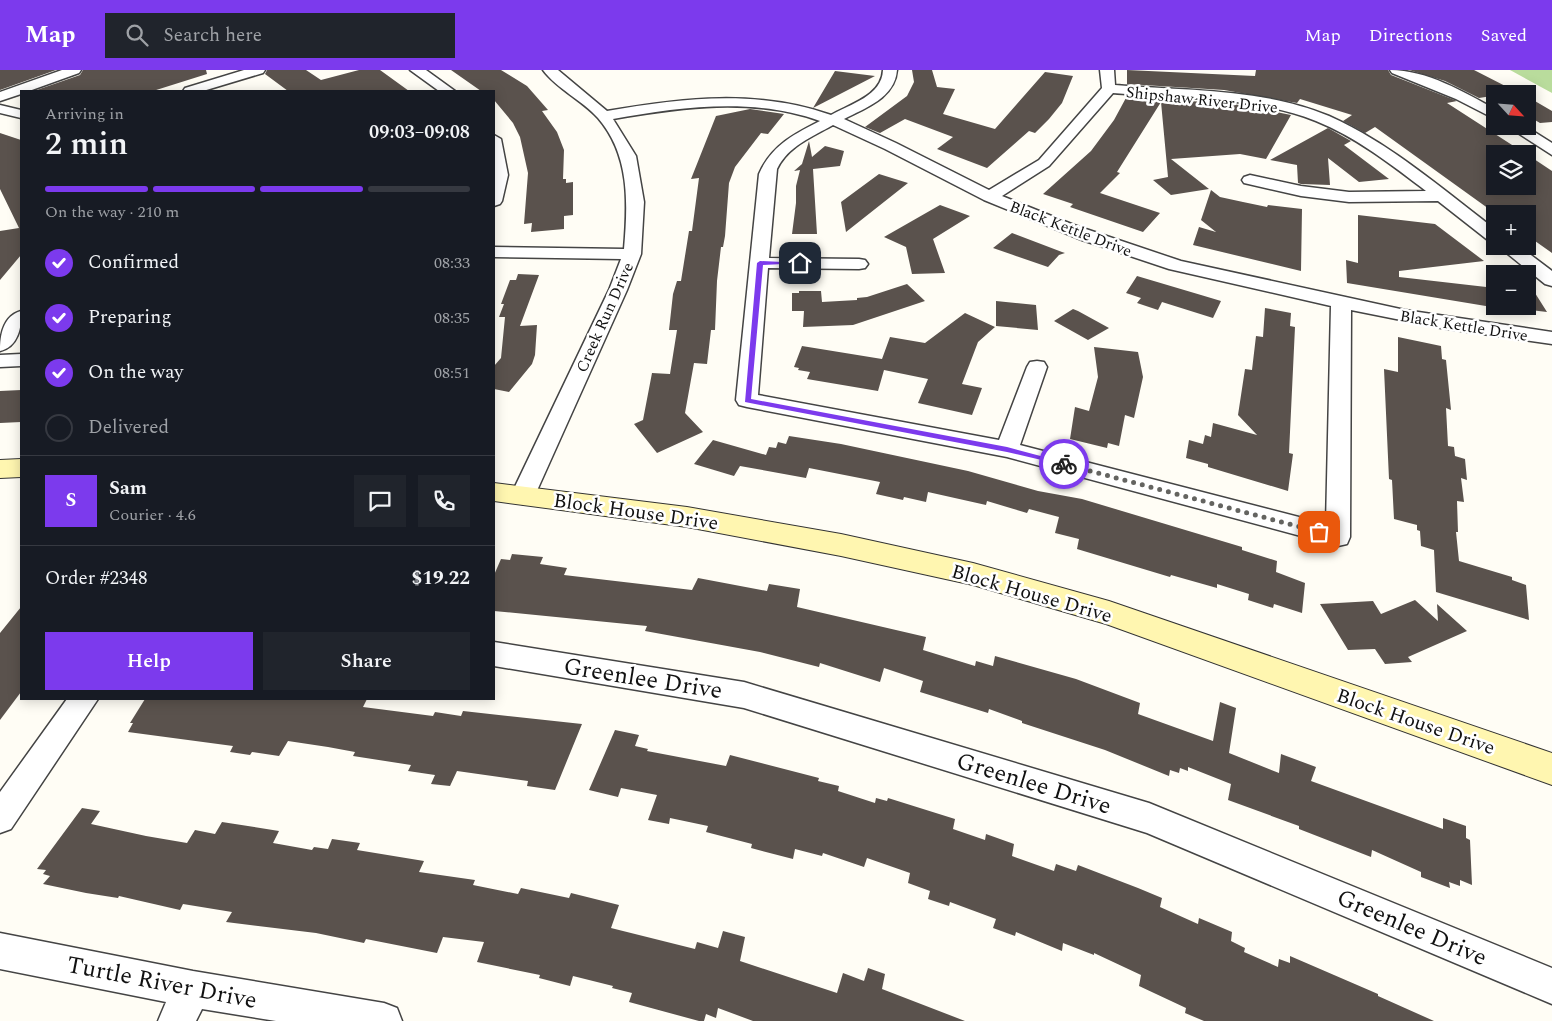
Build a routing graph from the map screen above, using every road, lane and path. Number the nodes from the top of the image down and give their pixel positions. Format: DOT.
graph roads {
  1 [pos="74,70"];
  2 [pos="258,70"];
  3 [pos="417,70"];
  4 [pos="550,70"];
  5 [pos="890,70"];
  6 [pos="1107,70"];
  7 [pos="1397,70"];
  8 [pos="238,76"];
  9 [pos="250,86"];
  10 [pos="1109,89"];
  11 [pos="193,90"];
  12 [pos="447,90"];
  13 [pos="0,97"];
  14 [pos="0,109"];
  15 [pos="1486,109"];
  16 [pos="20,114"];
  17 [pos="604,116"];
  18 [pos="831,119"];
  19 [pos="1528,135"];
  20 [pos="495,145"];
  21 [pos="1552,150"];
  22 [pos="1250,180"];
  23 [pos="1439,196"];
  24 [pos="495,197"];
  25 [pos="990,197"];
  26 [pos="1486,230"];
  27 [pos="495,252"];
  28 [pos="632,254"];
  29 [pos="1519,255"];
  30 [pos="760,263"];
  31 [pos="859,264"];
  32 [pos="1552,280"];
  33 [pos="1341,304"];
  34 [pos="20,318"];
  35 [pos="1552,338"];
  36 [pos="0,345"];
  37 [pos="20,360"];
  38 [pos="0,361"];
  39 [pos="1037,367"];
  40 [pos="1007,449"];
  41 [pos="20,468"];
  42 [pos="0,469"];
  43 [pos="495,492"];
  44 [pos="523,495"];
  45 [pos="495,654"];
  46 [pos="83,700"];
  47 [pos="1552,769"];
  48 [pos="1552,774"];
  49 [pos="0,818"];
  50 [pos="0,951"];
  51 [pos="1552,986"];
  52 [pos="193,989"];
  53 [pos="176,1021"];
  54 [pos="384,1021"];
  1 -- 13 [label="street"];
  2 -- 8 [label="street"];
  3 -- 12 [label="street"];
  4 -- 17 [label="street, Creek Run Drive"];
  5 -- 18 [label="street"];
  6 -- 10 [label="street"];
  7 -- 15 [label="street"];
  8 -- 9 [label="street"];
  8 -- 11 [label="street"];
  10 -- 23 [label="street, Shipshaw River Drive"];
  10 -- 25 [label="street"];
  14 -- 16 [label="street"];
  17 -- 18 [label="street, Black Kettle Drive"];
  17 -- 28 [label="street, Creek Run Drive"];
  18 -- 25 [label="street, Black Kettle Drive"];
  18 -- 30 [label="street"];
  19 -- 21 [label="street"];
  20 -- 24 [label="street"];
  22 -- 23 [label="street"];
  23 -- 26 [label="street, Shipshaw River Drive"];
  25 -- 33 [label="street, Black Kettle Drive"];
  27 -- 28 [label="street"];
  28 -- 44 [label="street, Creek Run Drive"];
  29 -- 32 [label="street"];
  30 -- 31 [label="street"];
  30 -- 40 [label="street"];
  33 -- 35 [label="street, Black Kettle Drive"];
  33 -- 40 [label="street"];
  34 -- 36 [label="street"];
  37 -- 38 [label="street"];
  39 -- 40 [label="street"];
  41 -- 42 [label="street"];
  43 -- 44 [label="street, Block House Drive"];
  44 -- 47 [label="street, Block House Drive"];
  45 -- 51 [label="street, Greenlee Drive"];
  46 -- 49 [label="street"];
  47 -- 48 [label="street"];
  50 -- 52 [label="street, Turtle River Drive"];
  52 -- 53 [label="street"];
  52 -- 54 [label="street, Turtle River Drive"];
}
